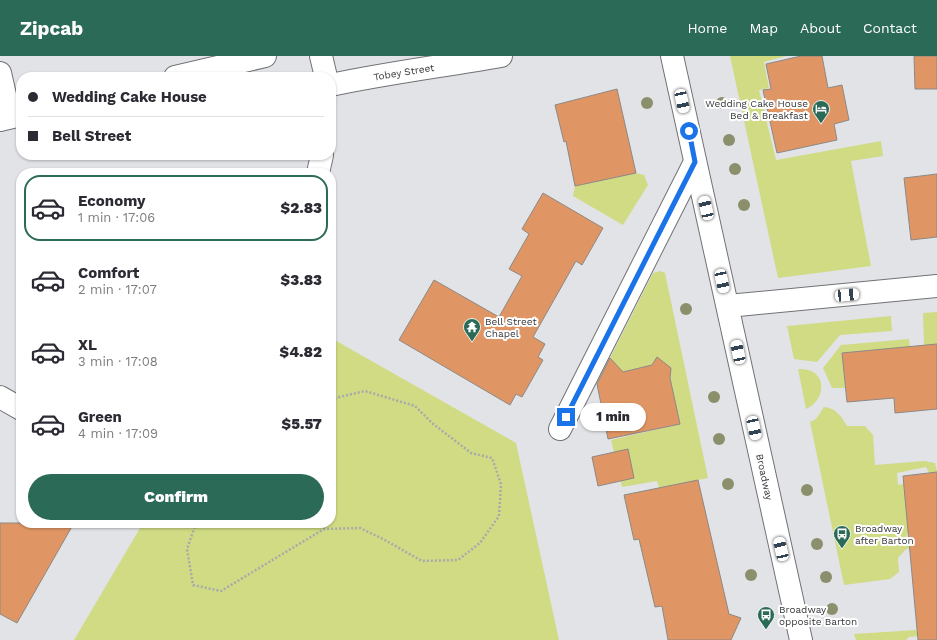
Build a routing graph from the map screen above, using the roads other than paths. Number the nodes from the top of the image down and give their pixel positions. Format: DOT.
graph roads {
  1 [pos="265,56"];
  2 [pos="321,56"];
  3 [pos="501,56"];
  4 [pos="672,56"];
  5 [pos="196,72"];
  6 [pos="325,72"];
  7 [pos="0,73"];
  8 [pos="336,84"];
  9 [pos="10,117"];
  10 [pos="695,162"];
  11 [pos="937,286"];
  12 [pos="728,306"];
  13 [pos="0,396"];
  14 [pos="16,406"];
  15 [pos="560,429"];
  16 [pos="801,640"];
  1 -- 5 [label="street"];
  2 -- 6 [label="street"];
  3 -- 8 [label="street, Tobey Street"];
  4 -- 10 [label="street, Broadway"];
  7 -- 9 [label="street"];
  10 -- 12 [label="street, Broadway"];
  10 -- 15 [label="street"];
  11 -- 12 [label="street"];
  12 -- 16 [label="street, Broadway"];
  13 -- 14 [label="street"];
}
